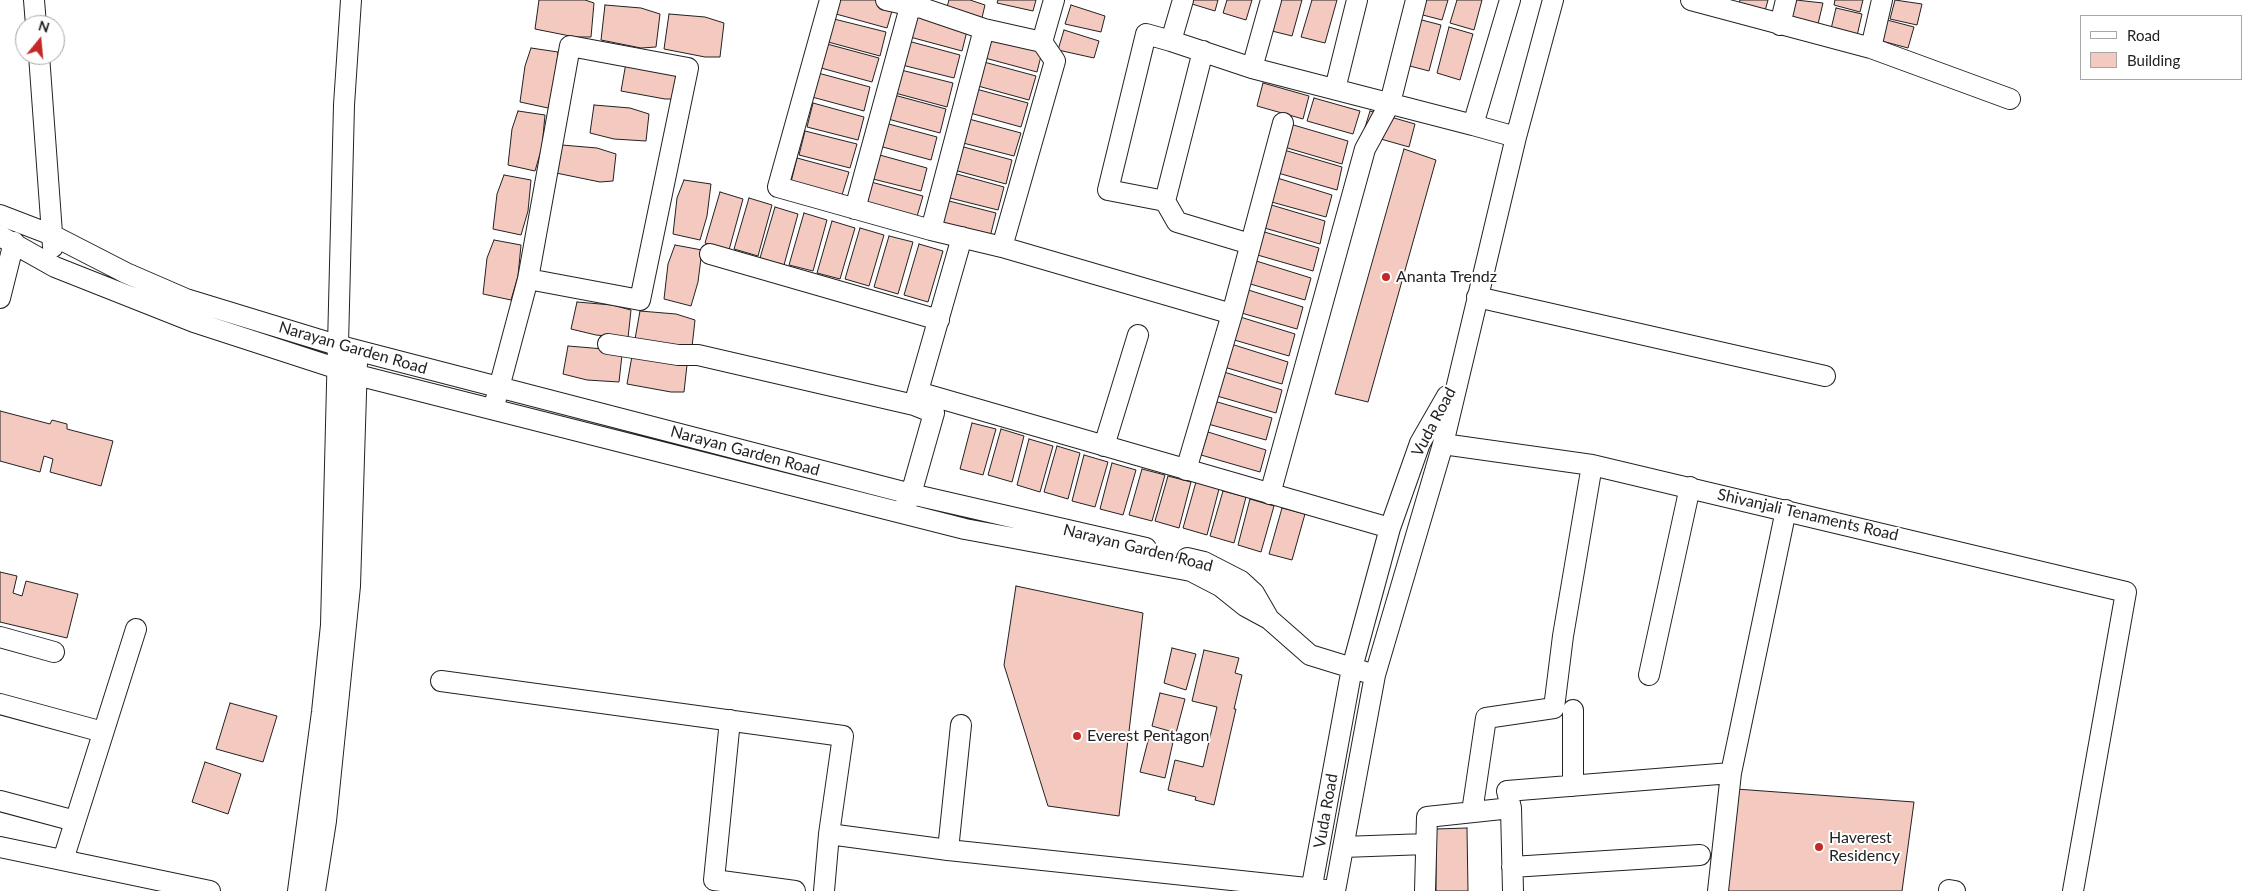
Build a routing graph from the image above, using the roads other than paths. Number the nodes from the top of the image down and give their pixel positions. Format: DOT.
graph roads {
  1 [pos="34,0"];
  2 [pos="351,0"];
  3 [pos="830,0"];
  4 [pos="886,0"];
  5 [pos="1054,0"];
  6 [pos="1183,0"];
  7 [pos="1271,0"];
  8 [pos="1357,0"];
  9 [pos="1416,0"];
  10 [pos="1510,0"];
  11 [pos="1553,0"];
  12 [pos="1691,0"];
  13 [pos="1786,0"];
  14 [pos="1882,0"];
  15 [pos="921,5"];
  16 [pos="35,15"];
  17 [pos="1780,25"];
  18 [pos="984,29"];
  19 [pos="1171,41"];
  20 [pos="1042,42"];
  21 [pos="1871,48"];
  22 [pos="1203,52"];
  23 [pos="39,65"];
  24 [pos="1252,68"];
  25 [pos="1334,89"];
  26 [pos="2010,99"];
  27 [pos="1390,104"];
  28 [pos="1283,123"];
  29 [pos="1482,127"];
  30 [pos="1516,136"];
  31 [pos="1165,201"];
  32 [pos="856,209"];
  33 [pos="0,215"];
  34 [pos="931,230"];
  35 [pos="52,235"];
  36 [pos="962,237"];
  37 [pos="7,239"];
  38 [pos="1250,244"];
  39 [pos="1002,247"];
  40 [pos="710,254"];
  41 [pos="55,267"];
  42 [pos="528,279"];
  43 [pos="1477,297"];
  44 [pos="0,298"];
  45 [pos="1232,314"];
  46 [pos="939,320"];
  47 [pos="1138,335"];
  48 [pos="608,344"];
  49 [pos="348,348"];
  50 [pos="338,370"];
  51 [pos="357,375"];
  52 [pos="1825,376"];
  53 [pos="1457,379"];
  54 [pos="498,387"];
  55 [pos="916,399"];
  56 [pos="493,410"];
  57 [pos="1443,444"];
  58 [pos="1104,446"];
  59 [pos="1592,465"];
  60 [pos="1186,470"];
  61 [pos="1690,487"];
  62 [pos="911,494"];
  63 [pos="1270,494"];
  64 [pos="1786,510"];
  65 [pos="901,512"];
  66 [pos="1390,528"];
  67 [pos="1269,620"];
  68 [pos="136,630"];
  69 [pos="0,637"];
  70 [pos="54,652"];
  71 [pos="1352,668"];
  72 [pos="1374,675"];
  73 [pos="1649,675"];
  74 [pos="441,682"];
  75 [pos="0,704"];
  76 [pos="1573,710"];
  77 [pos="730,720"];
  78 [pos="961,725"];
  79 [pos="103,732"];
  80 [pos="1731,773"];
  81 [pos="1573,786"];
  82 [pos="0,801"];
  83 [pos="1511,808"];
  84 [pos="1472,812"];
  85 [pos="75,821"];
  86 [pos="829,834"];
  87 [pos="1426,844"];
  88 [pos="0,846"];
  89 [pos="1343,847"];
  90 [pos="948,850"];
  91 [pos="1700,855"];
  92 [pos="63,860"];
  93 [pos="1512,867"];
  94 [pos="133,883"];
  95 [pos="199,890"];
  96 [pos="1311,890"];
  97 [pos="298,891"];
  98 [pos="316,891"];
  99 [pos="795,891"];
  100 [pos="824,891"];
  101 [pos="1335,891"];
  102 [pos="1425,891"];
  103 [pos="1513,891"];
  104 [pos="1718,891"];
  105 [pos="2073,891"];
  1 -- 16 [label="street"];
  2 -- 49 [label="street"];
  3 -- 32 [label="street"];
  4 -- 15 [label="street"];
  5 -- 20 [label="street"];
  6 -- 19 [label="street"];
  7 -- 24 [label="street"];
  8 -- 25 [label="street"];
  9 -- 27 [label="street"];
  10 -- 29 [label="street"];
  11 -- 30 [label="street"];
  12 -- 17 [label="street"];
  13 -- 17 [label="street"];
  14 -- 21 [label="street"];
  15 -- 18 [label="street"];
  15 -- 32 [label="street"];
  17 -- 21 [label="street"];
  18 -- 20 [label="street"];
  18 -- 34 [label="street"];
  19 -- 22 [label="street"];
  19 -- 31 [label="street"];
  20 -- 39 [label="street"];
  21 -- 26 [label="street"];
  22 -- 24 [label="street"];
  22 -- 31 [label="street"];
  23 -- 35 [label="street"];
  24 -- 25 [label="street"];
  25 -- 27 [label="street"];
  27 -- 29 [label="street"];
  27 -- 63 [label="street"];
  28 -- 38 [label="street"];
  29 -- 30 [label="street"];
  30 -- 43 [label="street"];
  31 -- 38 [label="street"];
  32 -- 34 [label="street"];
  33 -- 35 [label="street, Narayan Garden Road"];
  34 -- 36 [label="street"];
  35 -- 41 [label="street"];
  35 -- 49 [label="street, Narayan Garden Road"];
  36 -- 39 [label="street"];
  36 -- 46 [label="street"];
  37 -- 41 [label="street, Narayan Garden Road"];
  37 -- 44 [label="street"];
  38 -- 45 [label="street"];
  39 -- 45 [label="street"];
  40 -- 46 [label="street"];
  41 -- 50 [label="street, Narayan Garden Road"];
  42 -- 42 [label="street"];
  42 -- 54 [label="street"];
  43 -- 52 [label="street"];
  43 -- 53 [label="street"];
  45 -- 60 [label="street"];
  46 -- 55 [label="street"];
  47 -- 58 [label="street"];
  48 -- 55 [label="street"];
  49 -- 50 [label="street"];
  49 -- 51 [label="street"];
  49 -- 54 [label="street, Narayan Garden Road"];
  50 -- 51 [label="street, Narayan Garden Road"];
  50 -- 97 [label="street"];
  51 -- 56 [label="street, Narayan Garden Road"];
  51 -- 98 [label="street"];
  53 -- 57 [label="street, Vuda Road"];
  53 -- 66 [label="street, Vuda Road"];
  54 -- 56 [label="street"];
  54 -- 62 [label="street, Narayan Garden Road"];
  55 -- 58 [label="street"];
  55 -- 62 [label="street"];
  56 -- 65 [label="street, Narayan Garden Road"];
  57 -- 59 [label="street, Shivanjali Tenaments Road"];
  57 -- 72 [label="street, Vuda Road"];
  58 -- 60 [label="street"];
  59 -- 61 [label="street, Shivanjali Tenaments Road"];
  59 -- 84 [label="street"];
  60 -- 63 [label="street"];
  61 -- 64 [label="street, Shivanjali Tenaments Road"];
  61 -- 73 [label="street"];
  62 -- 65 [label="street"];
  62 -- 67 [label="street, Narayan Garden Road"];
  63 -- 66 [label="street"];
  64 -- 80 [label="street"];
  64 -- 105 [label="street, Shivanjali Tenaments Road"];
  65 -- 67 [label="street, Narayan Garden Road"];
  66 -- 71 [label="street, Vuda Road"];
  67 -- 71 [label="street"];
  68 -- 79 [label="street"];
  69 -- 70 [label="street"];
  71 -- 72 [label="street"];
  71 -- 96 [label="street, Vuda Road"];
  72 -- 89 [label="street, Vuda Road"];
  74 -- 77 [label="street"];
  75 -- 79 [label="street"];
  76 -- 81 [label="street"];
  77 -- 86 [label="street"];
  77 -- 99 [label="street"];
  78 -- 90 [label="street"];
  79 -- 85 [label="street"];
  80 -- 81 [label="street"];
  80 -- 104 [label="street"];
  81 -- 83 [label="street"];
  82 -- 85 [label="street"];
  83 -- 84 [label="street"];
  83 -- 93 [label="street"];
  84 -- 87 [label="street"];
  85 -- 92 [label="street"];
  86 -- 90 [label="street"];
  86 -- 100 [label="street"];
  87 -- 89 [label="street"];
  87 -- 102 [label="street"];
  88 -- 92 [label="street"];
  89 -- 101 [label="street, Vuda Road"];
  90 -- 96 [label="street"];
  91 -- 93 [label="street"];
  92 -- 94 [label="street"];
  93 -- 103 [label="street"];
  94 -- 95 [label="street"];
  96 -- 101 [label="street"];
}
